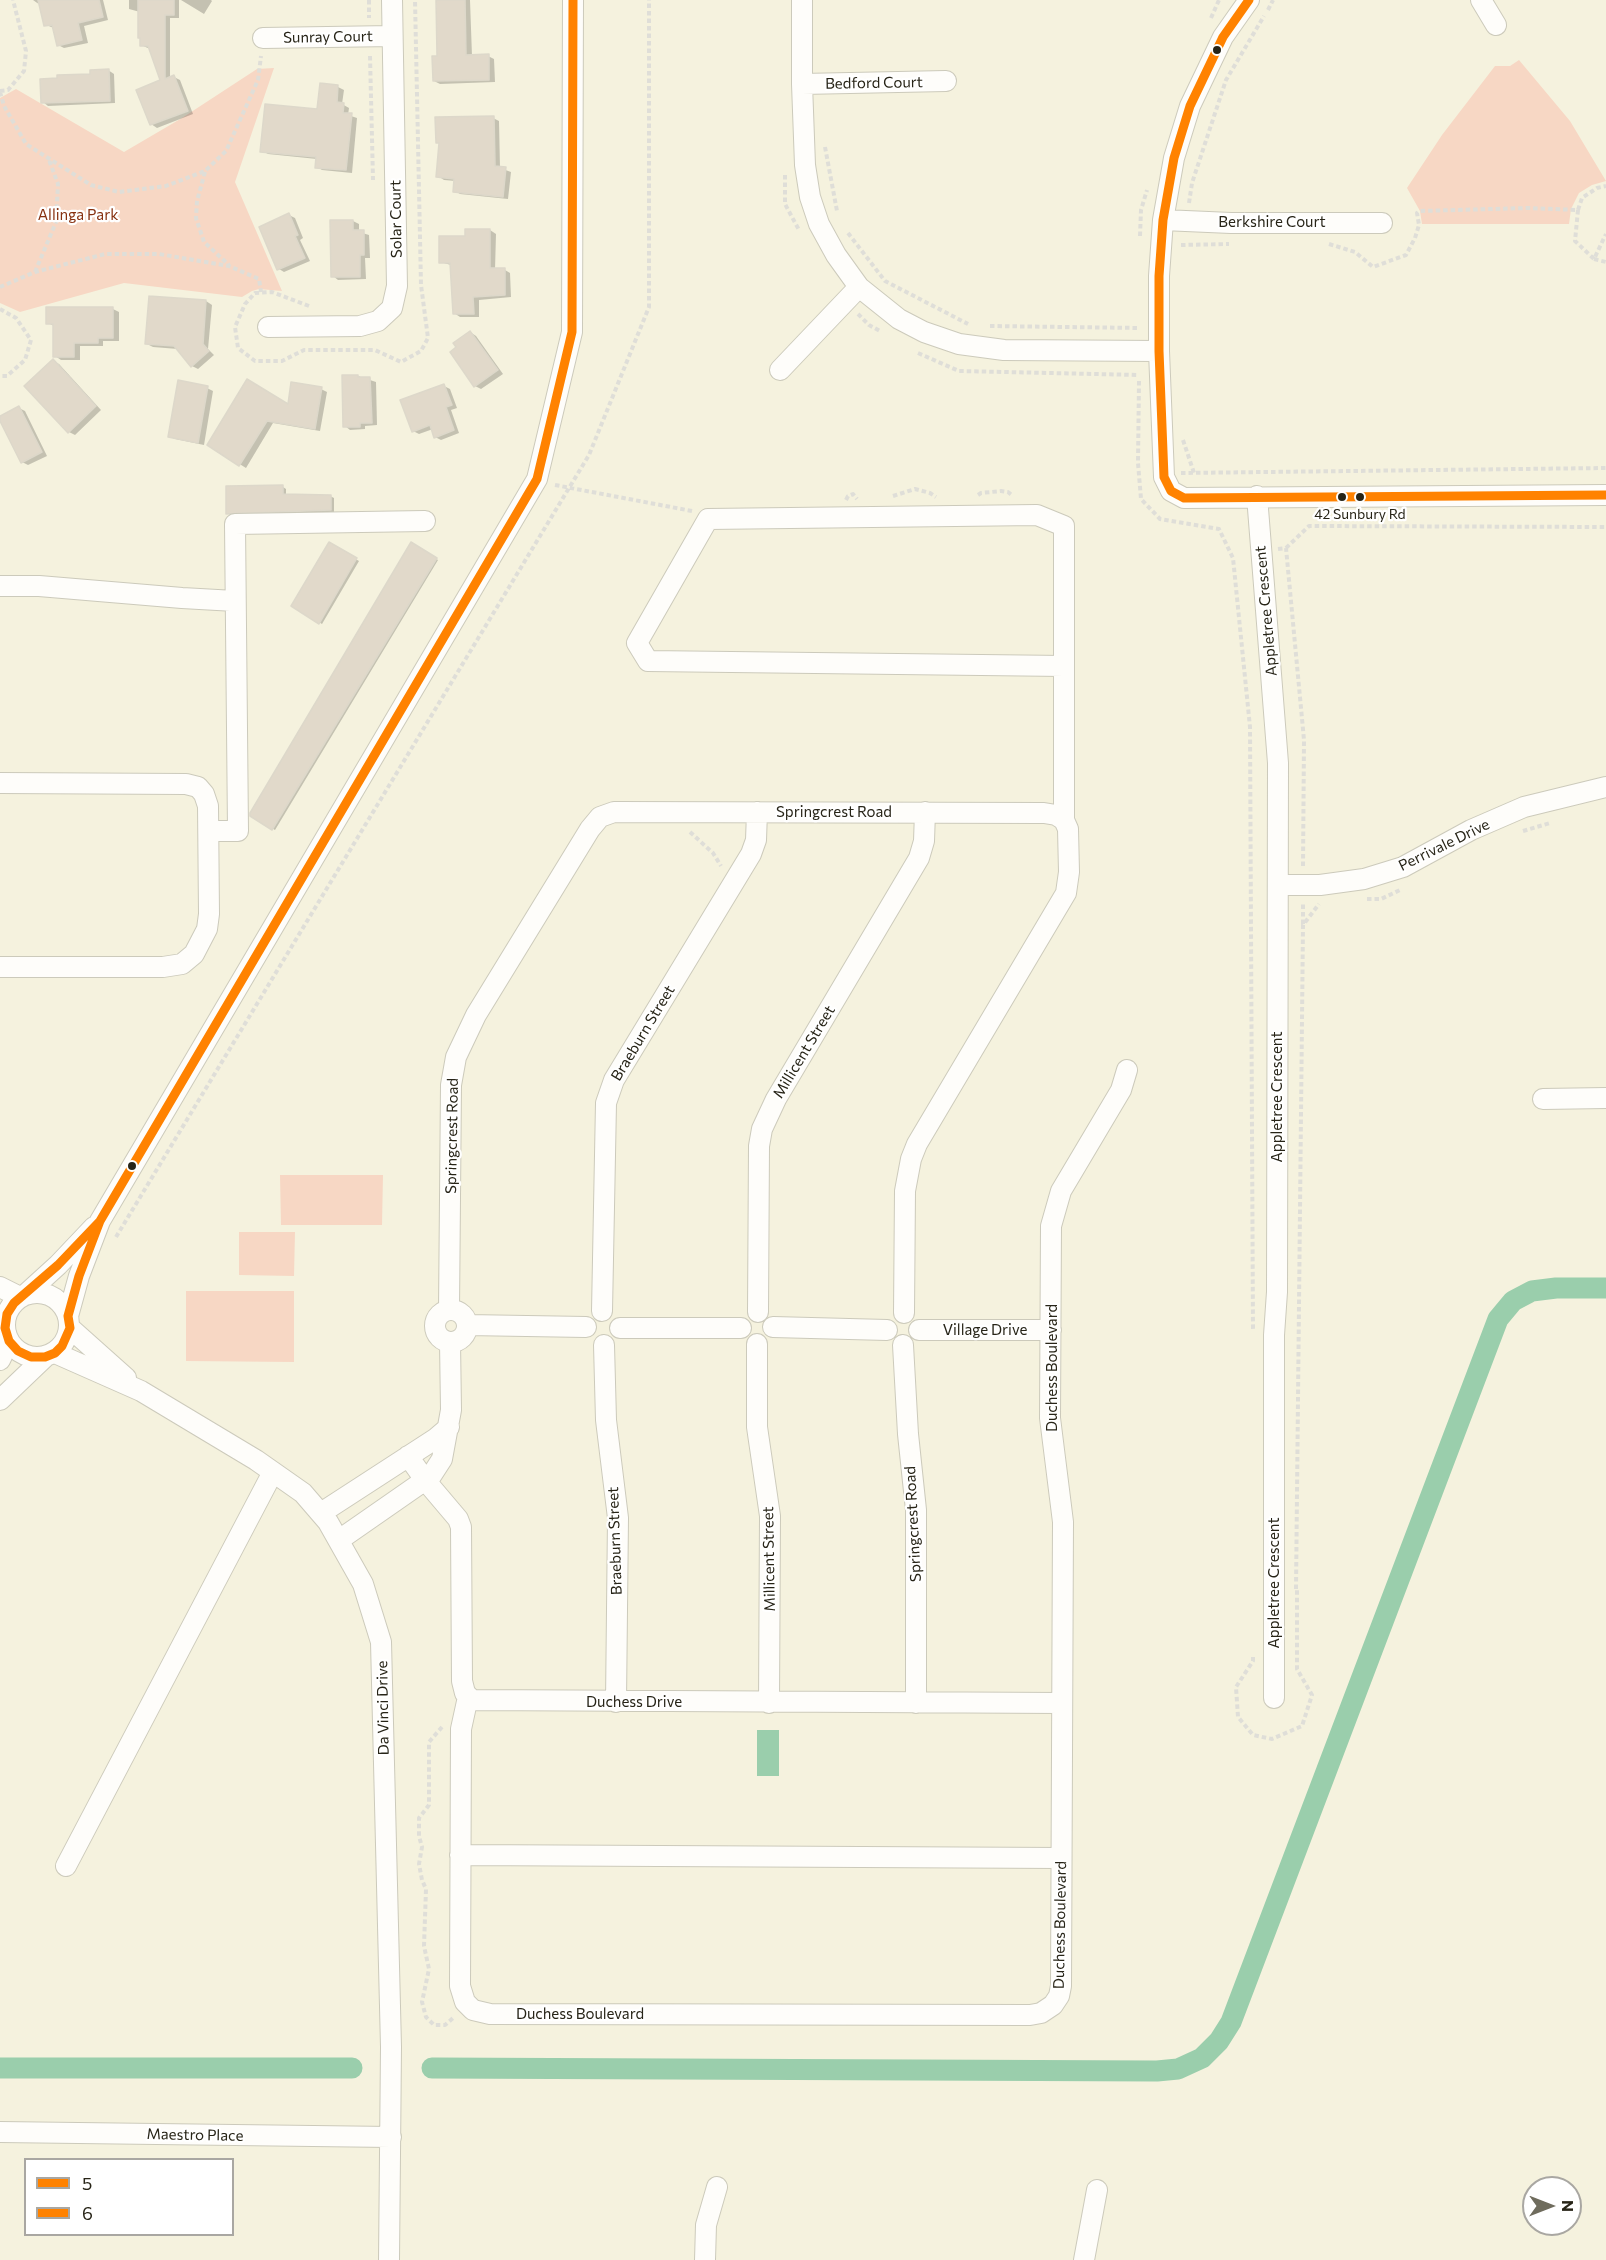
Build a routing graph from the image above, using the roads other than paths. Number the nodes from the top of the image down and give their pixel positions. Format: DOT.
graph roads {
  1 [pos="392,0"];
  2 [pos="573,0"];
  3 [pos="802,0"];
  4 [pos="1249,0"];
  5 [pos="1481,0"];
  6 [pos="1496,25"];
  7 [pos="392,36"];
  8 [pos="263,38"];
  9 [pos="946,81"];
  10 [pos="802,84"];
  11 [pos="1163,220"];
  12 [pos="1382,223"];
  13 [pos="853,294"];
  14 [pos="268,327"];
  15 [pos="1159,351"];
  16 [pos="780,370"];
  17 [pos="1606,495"];
  18 [pos="1257,496"];
  19 [pos="425,521"];
  20 [pos="0,586"];
  21 [pos="235,601"];
  22 [pos="1064,666"];
  23 [pos="0,783"];
  24 [pos="1606,787"];
  25 [pos="757,812"];
  26 [pos="926,812"];
  27 [pos="1064,820"];
  28 [pos="209,831"];
  29 [pos="1278,885"];
  30 [pos="0,967"];
  31 [pos="1127,1070"];
  32 [pos="1606,1098"];
  33 [pos="1543,1099"];
  34 [pos="100,1221"];
  35 [pos="0,1287"];
  36 [pos="22,1296"];
  37 [pos="449,1310"];
  38 [pos="602,1311"];
  39 [pos="758,1312"];
  40 [pos="904,1313"];
  41 [pos="69,1322"];
  42 [pos="467,1325"];
  43 [pos="586,1327"];
  44 [pos="773,1327"];
  45 [pos="620,1328"];
  46 [pos="741,1328"];
  47 [pos="887,1330"];
  48 [pos="919,1330"];
  49 [pos="1051,1330"];
  50 [pos="5,1331"];
  51 [pos="450,1342"];
  52 [pos="757,1344"];
  53 [pos="604,1345"];
  54 [pos="903,1345"];
  55 [pos="50,1355"];
  56 [pos="0,1360"];
  57 [pos="141,1391"];
  58 [pos="0,1400"];
  59 [pos="449,1427"];
  60 [pos="408,1456"];
  61 [pos="273,1472"];
  62 [pos="425,1480"];
  63 [pos="321,1513"];
  64 [pos="339,1540"];
  65 [pos="468,1697"];
  66 [pos="1274,1698"];
  67 [pos="616,1702"];
  68 [pos="769,1703"];
  69 [pos="916,1703"];
  70 [pos="1062,1703"];
  71 [pos="460,1855"];
  72 [pos="1060,1858"];
  73 [pos="66,1866"];
  74 [pos="0,2132"];
  75 [pos="391,2137"];
  76 [pos="717,2187"];
  77 [pos="1097,2190"];
  78 [pos="389,2260"];
  79 [pos="705,2260"];
  80 [pos="1084,2260"];
  1 -- 7 [label="street, Solar Court"];
  2 -- 34 [label="street"];
  3 -- 10 [label="street"];
  4 -- 11 [label="street"];
  5 -- 6 [label="street"];
  7 -- 8 [label="street, Sunray Court"];
  7 -- 14 [label="street, Solar Court"];
  9 -- 10 [label="street, Bedford Court"];
  10 -- 13 [label="street"];
  11 -- 12 [label="street, Berkshire Court"];
  11 -- 15 [label="street"];
  13 -- 15 [label="street"];
  13 -- 16 [label="street"];
  15 -- 18 [label="street"];
  17 -- 18 [label="street"];
  18 -- 29 [label="street, Appletree Crescent"];
  19 -- 21 [label="street"];
  20 -- 21 [label="street"];
  21 -- 28 [label="street"];
  22 -- 22 [label="street"];
  22 -- 27 [label="street"];
  23 -- 28 [label="street"];
  24 -- 29 [label="street, Perrivale Drive"];
  25 -- 26 [label="street, Springcrest Road"];
  25 -- 37 [label="street, Springcrest Road"];
  25 -- 38 [label="street, Braeburn Street"];
  26 -- 27 [label="street, Springcrest Road"];
  26 -- 39 [label="street, Millicent Street"];
  27 -- 40 [label="street"];
  28 -- 30 [label="street"];
  29 -- 66 [label="street, Appletree Crescent"];
  31 -- 49 [label="street, Duchess Boulevard"];
  32 -- 33 [label="street"];
  34 -- 36 [label="street"];
  34 -- 41 [label="street"];
  35 -- 36 [label="street"];
  36 -- 41 [label="street"];
  36 -- 50 [label="street"];
  37 -- 42 [label="street"];
  37 -- 51 [label="street"];
  38 -- 43 [label="street"];
  38 -- 45 [label="street"];
  39 -- 44 [label="street"];
  39 -- 46 [label="street"];
  40 -- 47 [label="street"];
  40 -- 48 [label="street"];
  41 -- 55 [label="street"];
  41 -- 57 [label="street, Da Vinci Drive"];
  42 -- 43 [label="street"];
  42 -- 51 [label="street"];
  43 -- 53 [label="street"];
  44 -- 47 [label="street"];
  44 -- 52 [label="street"];
  45 -- 46 [label="street"];
  45 -- 53 [label="street"];
  46 -- 52 [label="street"];
  47 -- 54 [label="street"];
  48 -- 49 [label="street, Village Drive"];
  48 -- 54 [label="street"];
  49 -- 70 [label="street, Duchess Boulevard"];
  50 -- 55 [label="street"];
  50 -- 56 [label="street"];
  51 -- 59 [label="street"];
  52 -- 68 [label="street, Millicent Street"];
  53 -- 67 [label="street, Braeburn Street"];
  54 -- 69 [label="street, Springcrest Road"];
  55 -- 57 [label="street, Da Vinci Drive"];
  55 -- 58 [label="street"];
  57 -- 61 [label="street, Da Vinci Drive"];
  59 -- 60 [label="street"];
  59 -- 62 [label="street"];
  60 -- 62 [label="street"];
  60 -- 63 [label="street"];
  61 -- 63 [label="street, Da Vinci Drive"];
  61 -- 73 [label="street"];
  62 -- 64 [label="street"];
  62 -- 65 [label="street"];
  63 -- 64 [label="street, Da Vinci Drive"];
  64 -- 75 [label="street, Da Vinci Drive"];
  65 -- 67 [label="street, Duchess Drive"];
  65 -- 71 [label="street, Duchess Boulevard"];
  67 -- 68 [label="street, Duchess Drive"];
  68 -- 69 [label="street, Duchess Drive"];
  69 -- 70 [label="street, Duchess Drive"];
  70 -- 72 [label="street, Duchess Boulevard"];
  71 -- 72 [label="street"];
  71 -- 72 [label="street, Duchess Boulevard"];
  74 -- 75 [label="street, Maestro Place"];
  75 -- 78 [label="street, Da Vinci Drive"];
  76 -- 79 [label="street"];
  77 -- 80 [label="street"];
}
